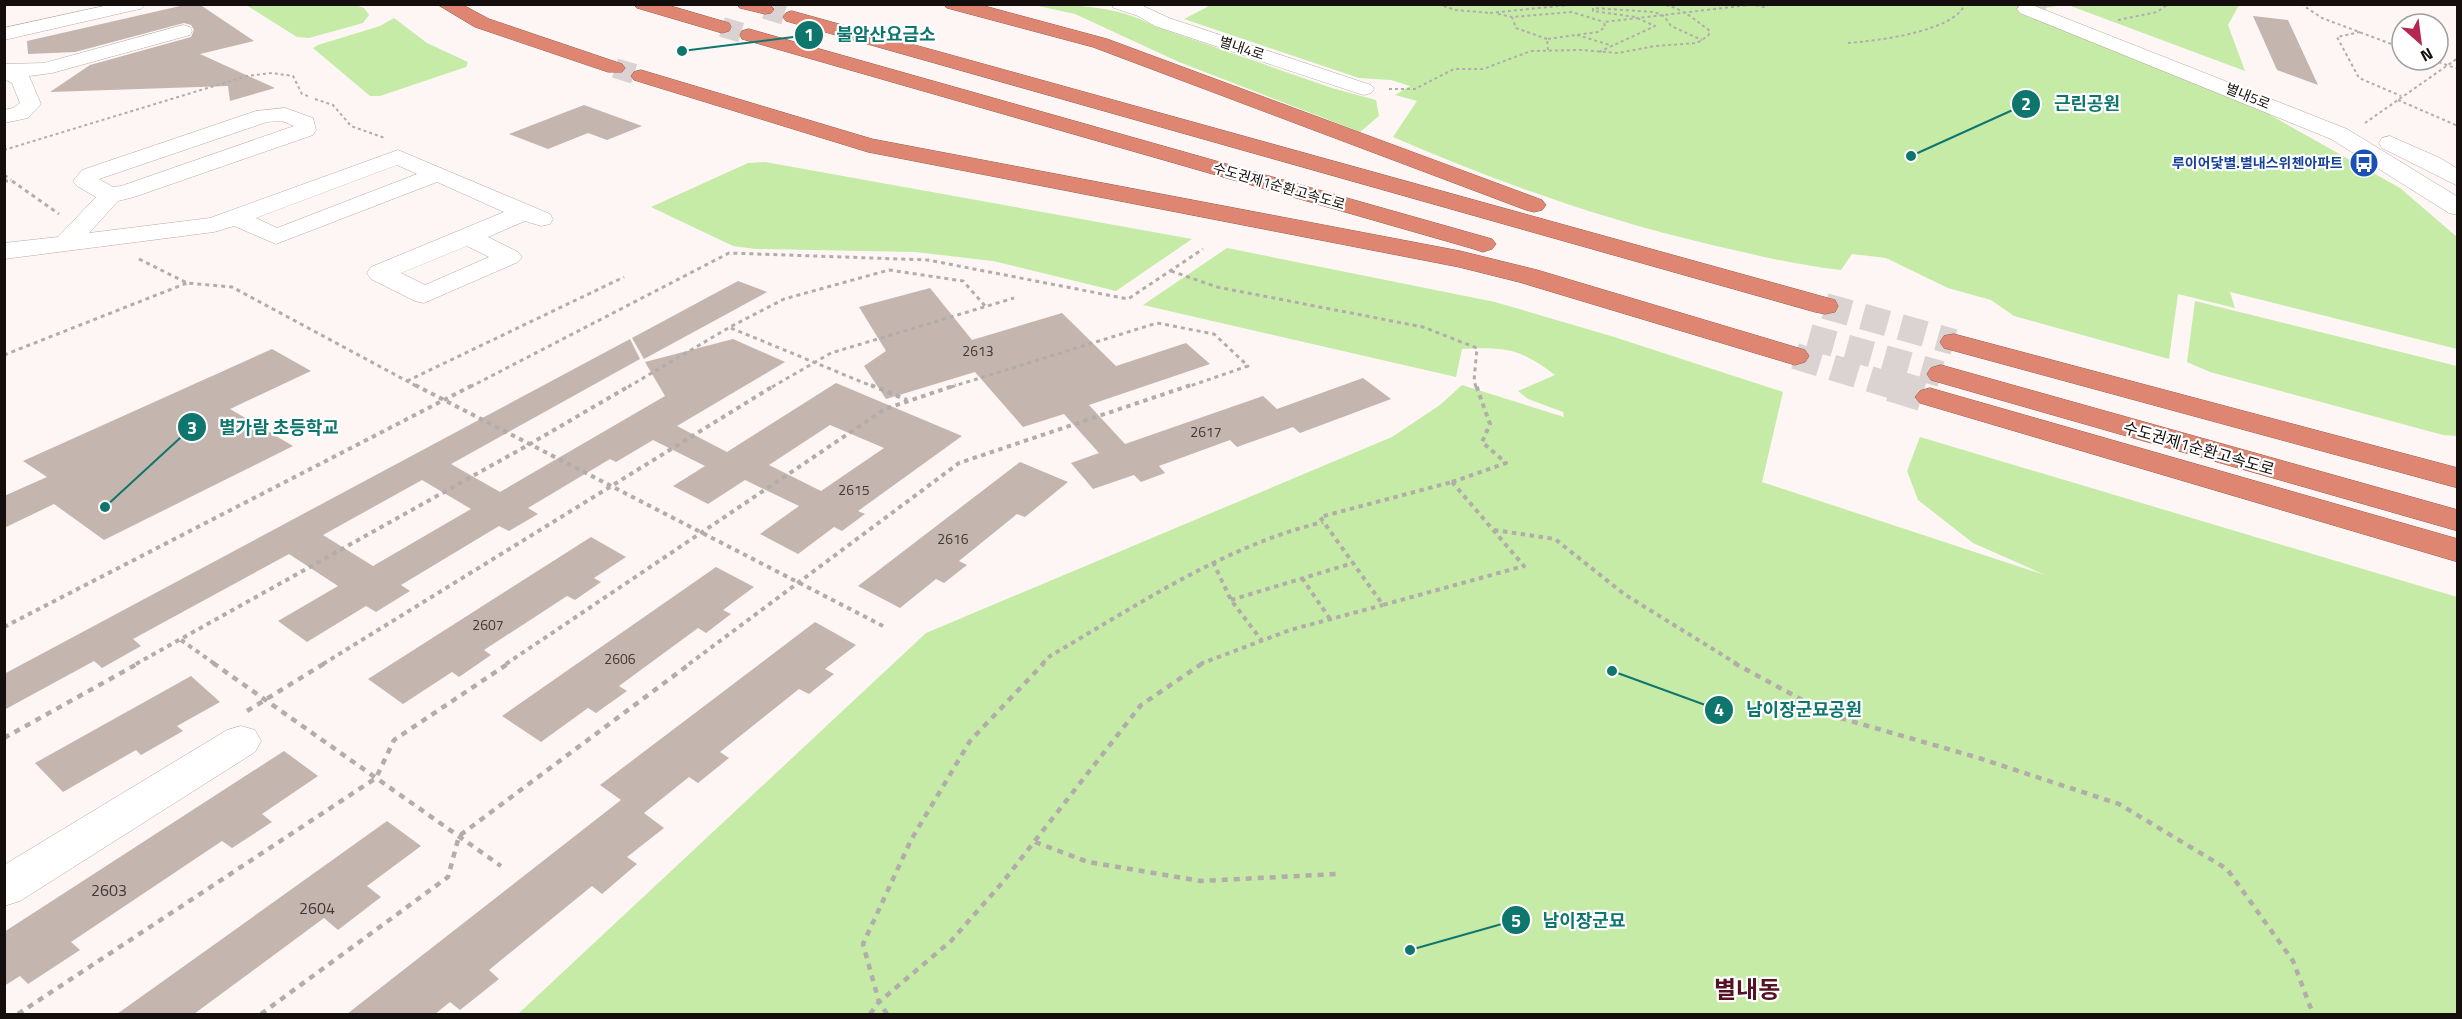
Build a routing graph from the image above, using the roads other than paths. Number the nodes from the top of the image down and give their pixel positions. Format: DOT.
graph roads {
  1 [pos="135,4"];
  2 [pos="446,4"];
  3 [pos="643,4"];
  4 [pos="746,4"];
  5 [pos="953,4"];
  6 [pos="1120,4"];
  7 [pos="765,9"];
  8 [pos="792,17"];
  9 [pos="722,27"];
  10 [pos="183,32"];
  11 [pos="4,34"];
  12 [pos="749,35"];
  13 [pos="615,68"];
  14 [pos="6,71"];
  15 [pos="641,76"];
  16 [pos="1364,88"];
  17 [pos="4,117"];
  18 [pos="437,174"];
  19 [pos="2457,179"];
  20 [pos="110,195"];
  21 [pos="2452,200"];
  22 [pos="234,217"];
  23 [pos="467,236"];
  24 [pos="81,237"];
  25 [pos="4,251"];
  26 [pos="1763,323"];
  27 [pos="1795,356"];
  28 [pos="2457,455"];
  29 [pos="2457,478"];
  30 [pos="2457,521"];
  31 [pos="2457,551"];
  32 [pos="243,727"];
  33 [pos="4,888"];
  1 -- 11 [label="street"];
  2 -- 13 [label="highway"];
  3 -- 9 [label="highway"];
  4 -- 7 [label="highway"];
  5 -- 8 [label="highway, 수도권제1순환고속도로"];
  6 -- 16 [label="street, 별내4로"];
  10 -- 14 [label="street"];
  12 -- 26 [label="highway, 수도권제1순환고속도로"];
  14 -- 17 [label="street"];
  15 -- 27 [label="highway"];
  18 -- 22 [label="street"];
  18 -- 22 [label="street"];
  18 -- 23 [label="street"];
  19 -- 21 [label="street, 별내5로"];
  20 -- 20 [label="street"];
  20 -- 24 [label="street"];
  22 -- 24 [label="street"];
  24 -- 25 [label="street"];
  28 -- 29 [label="highway"];
  30 -- 31 [label="highway, 수도권제1순환고속도로"];
  32 -- 33 [label="street"];
}
